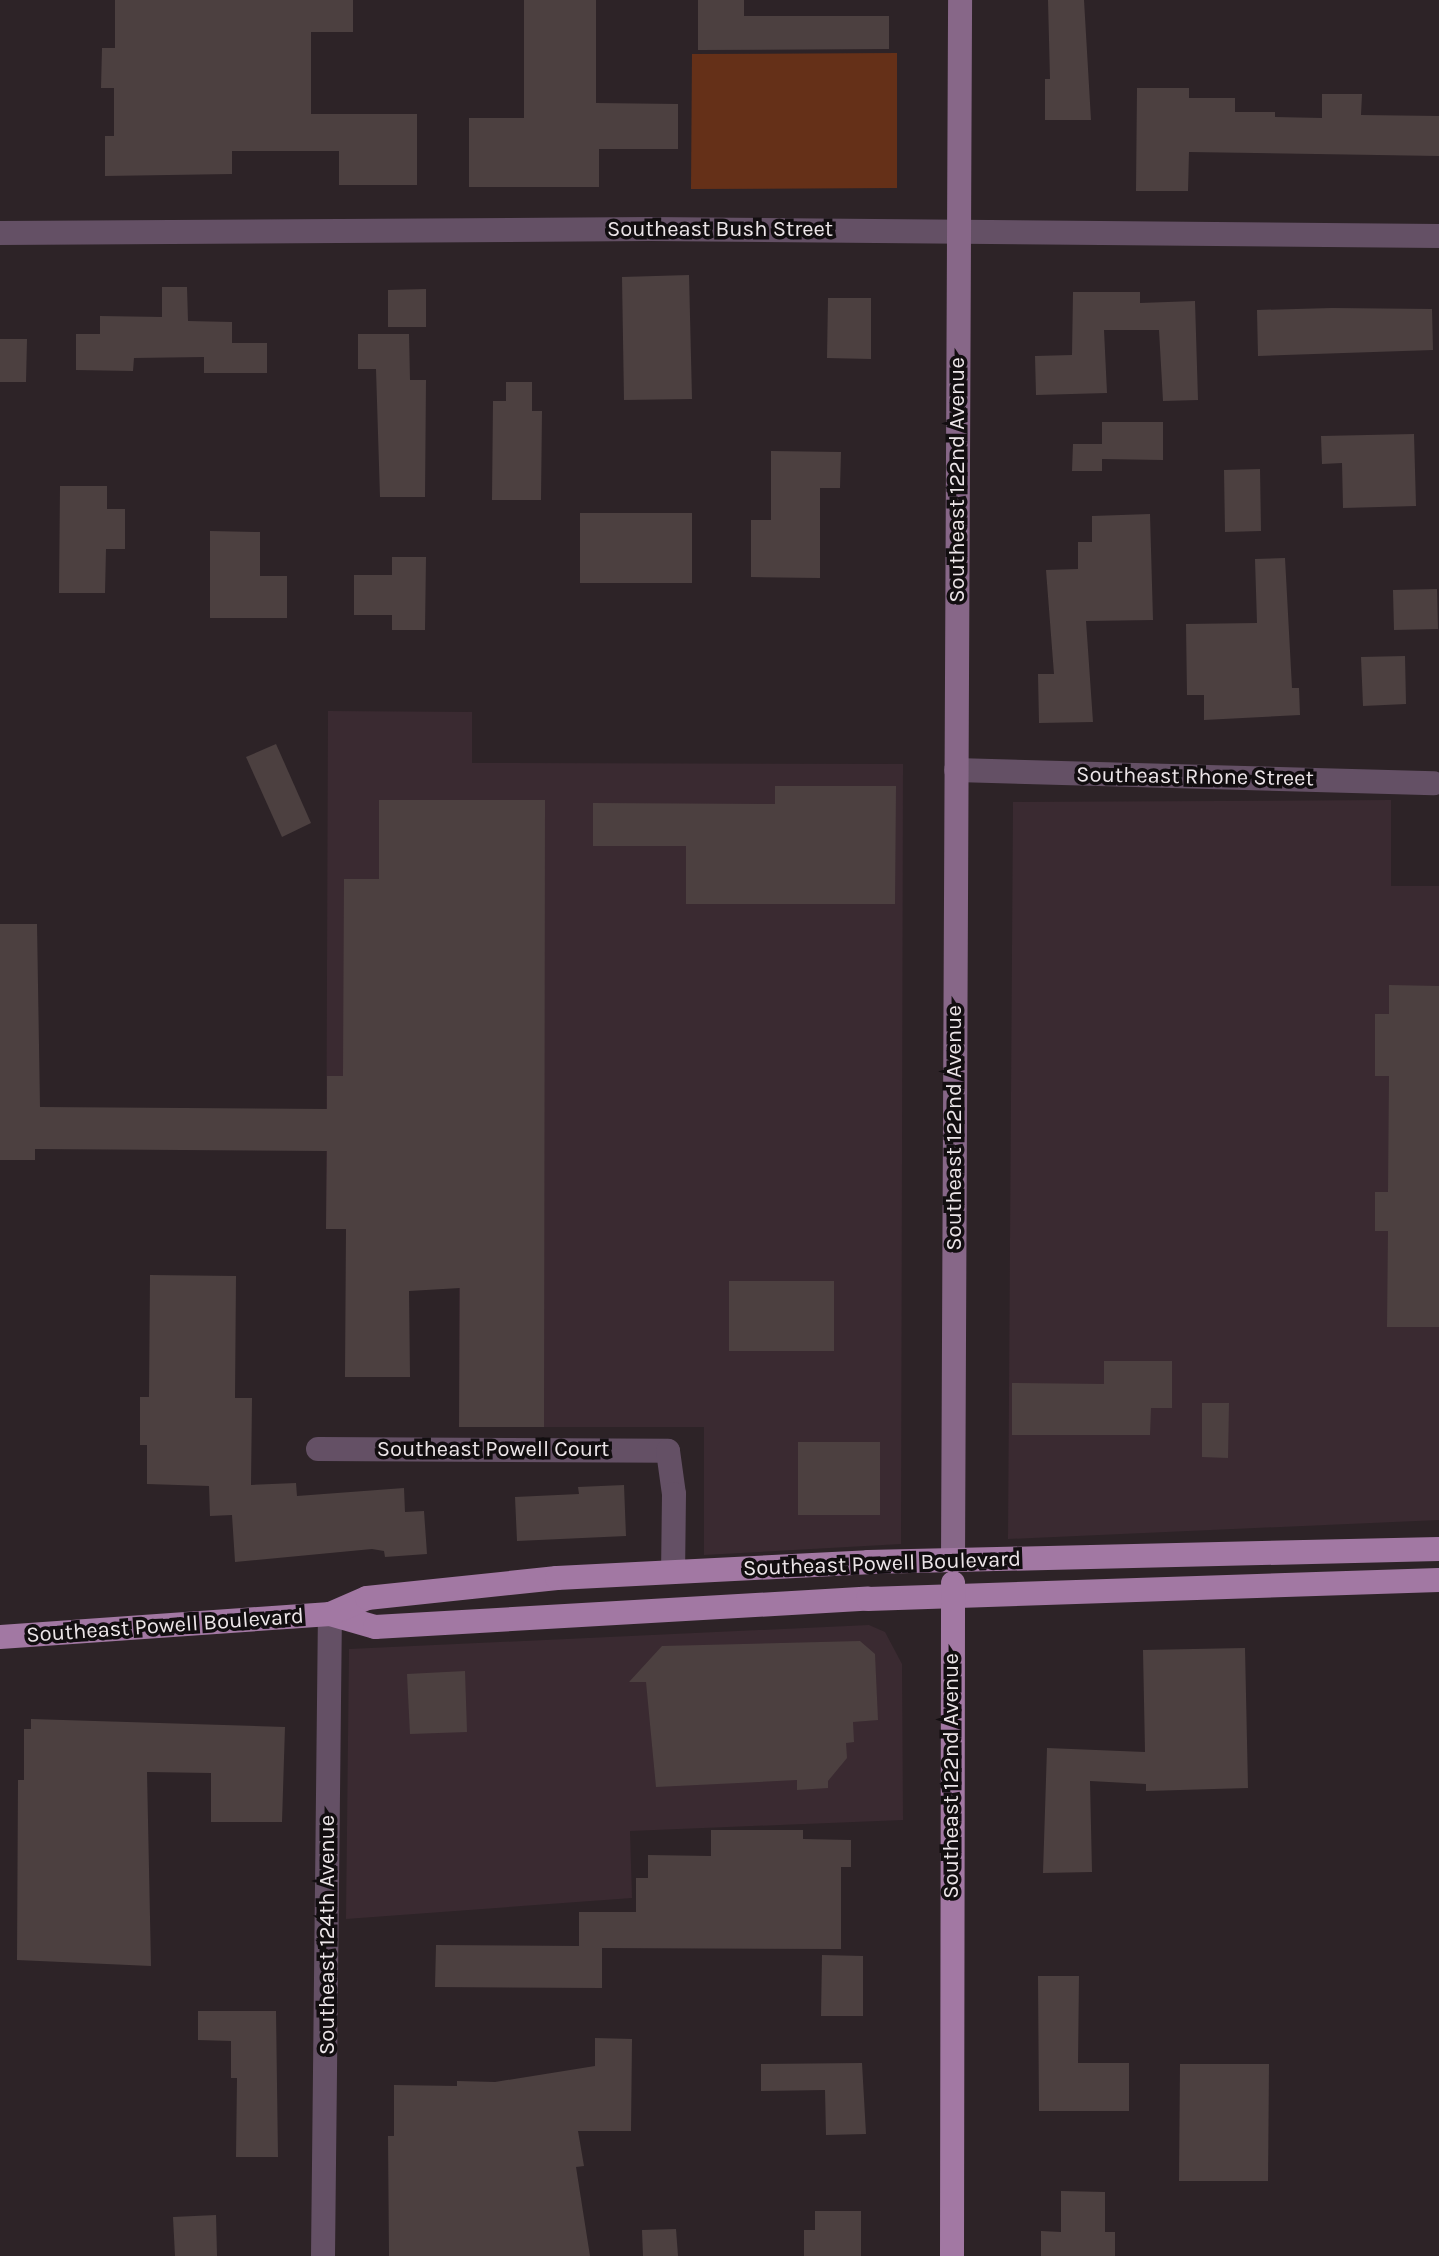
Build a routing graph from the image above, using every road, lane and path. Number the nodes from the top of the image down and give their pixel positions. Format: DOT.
graph roads {
  1 [pos="960,0"];
  2 [pos="959,231"];
  3 [pos="0,233"];
  4 [pos="1439,236"];
  5 [pos="956,770"];
  6 [pos="1434,783"];
  7 [pos="318,1449"];
  8 [pos="1439,1549"];
  9 [pos="953,1561"];
  10 [pos="673,1572"];
  11 [pos="1439,1580"];
  12 [pos="953,1597"];
  13 [pos="330,1614"];
  14 [pos="0,1637"];
  15 [pos="323,2256"];
  16 [pos="952,2256"];
  1 -- 2 [label="main road, Southeast 122nd Avenue"];
  2 -- 3 [label="street, Southeast Bush Street"];
  2 -- 4 [label="street, Southeast Bush Street"];
  2 -- 5 [label="main road, Southeast 122nd Avenue"];
  5 -- 6 [label="street, Southeast Rhone Street"];
  5 -- 9 [label="main road, Southeast 122nd Avenue"];
  7 -- 10 [label="street, Southeast Powell Court"];
  8 -- 9 [label="main road, Southeast Powell Boulevard"];
  9 -- 10 [label="main road, Southeast Powell Boulevard"];
  9 -- 12 [label="main road, Southeast 122nd Avenue"];
  10 -- 13 [label="main road, Southeast Powell Boulevard"];
  11 -- 12 [label="main road, Southeast Powell Boulevard"];
  12 -- 13 [label="main road, Southeast Powell Boulevard"];
  12 -- 16 [label="main road, Southeast 122nd Avenue"];
  13 -- 14 [label="main road, Southeast Powell Boulevard"];
  13 -- 15 [label="street, Southeast 124th Avenue"];
}
